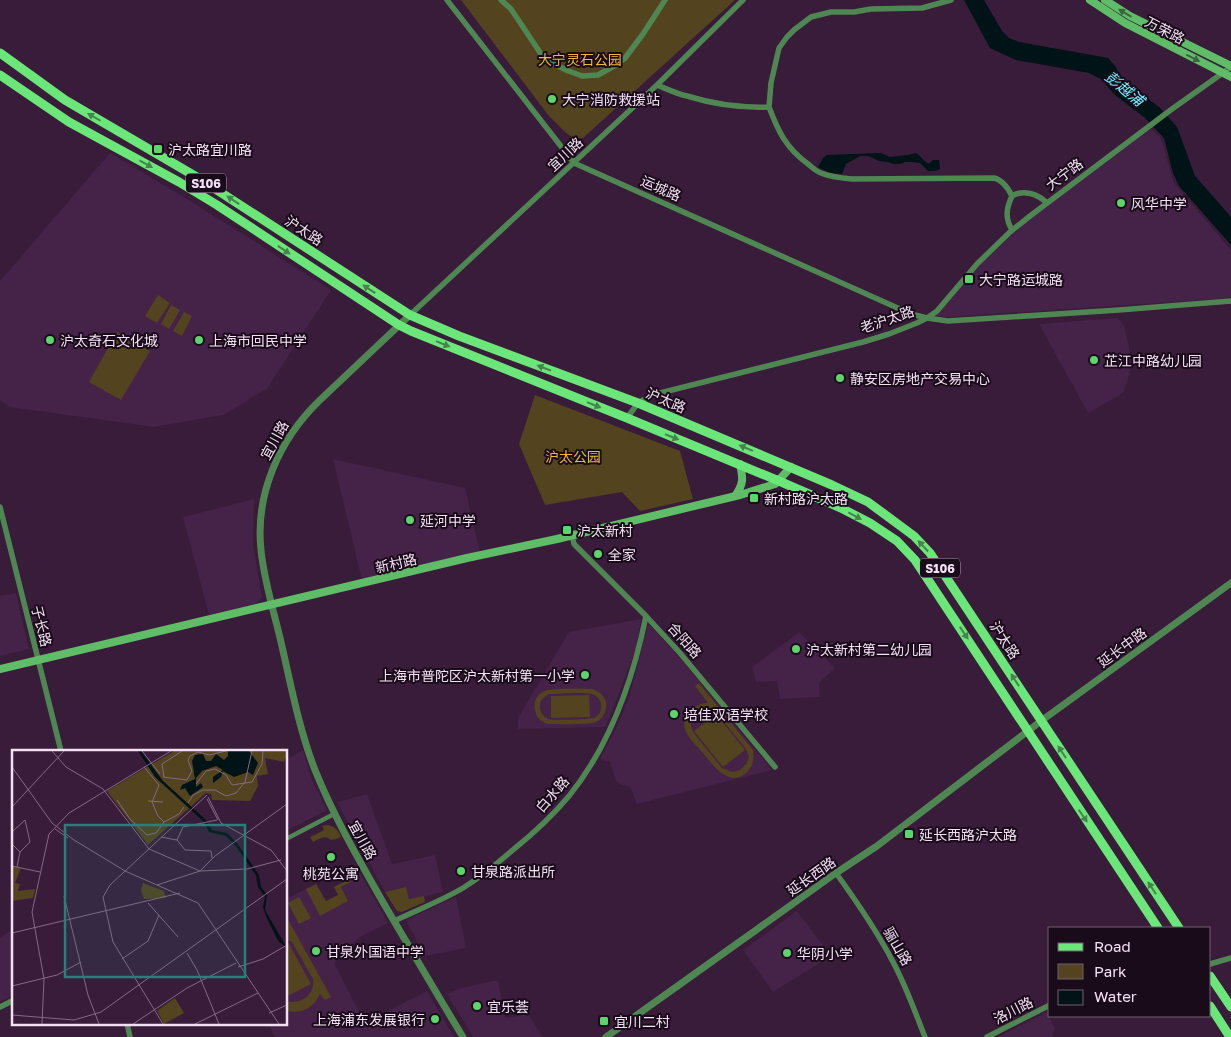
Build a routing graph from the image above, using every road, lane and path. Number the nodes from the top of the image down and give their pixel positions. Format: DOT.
graph roads {
  1 [pos="447,0"];
  2 [pos="501,0"];
  3 [pos="665,0"];
  4 [pos="743,0"];
  5 [pos="951,0"];
  6 [pos="1090,0"];
  7 [pos="1104,0"];
  8 [pos="0,53"];
  9 [pos="1231,67"];
  10 [pos="1223,73"];
  11 [pos="0,75"];
  12 [pos="1231,77"];
  13 [pos="657,85"];
  14 [pos="769,106"];
  15 [pos="574,163"];
  16 [pos="1012,196"];
  17 [pos="1047,203"];
  18 [pos="1012,230"];
  19 [pos="1231,301"];
  20 [pos="410,316"];
  21 [pos="927,318"];
  22 [pos="398,325"];
  23 [pos="638,403"];
  24 [pos="627,418"];
  25 [pos="740,464"];
  26 [pos="790,467"];
  27 [pos="779,481"];
  28 [pos="736,496"];
  29 [pos="0,508"];
  30 [pos="572,535"];
  31 [pos="1231,584"];
  32 [pos="272,605"];
  33 [pos="646,616"];
  34 [pos="38,661"];
  35 [pos="0,669"];
  36 [pos="1042,721"];
  37 [pos="1027,731"];
  38 [pos="61,750"];
  39 [pos="775,767"];
  40 [pos="334,814"];
  41 [pos="288,838"];
  42 [pos="836,873"];
  43 [pos="394,921"];
  44 [pos="1157,927"];
  45 [pos="1178,927"];
  46 [pos="1231,958"];
  47 [pos="1211,964"];
  48 [pos="1211,977"];
  49 [pos="12,1001"];
  50 [pos="1048,1006"];
  51 [pos="0,1007"];
  52 [pos="1231,1007"];
  53 [pos="1211,1008"];
  54 [pos="127,1024"];
  55 [pos="130,1037"];
  56 [pos="462,1037"];
  57 [pos="606,1037"];
  58 [pos="925,1037"];
  59 [pos="987,1037"];
  60 [pos="1230,1037"];
  1 -- 15 [label="street, 运城路"];
  2 -- 3 [label="street"];
  4 -- 13 [label="street, 宜川路"];
  5 -- 14 [label="street"];
  6 -- 10 [label="main road, 万荣路, one-way"];
  9 -- 7 [label="main road, 万荣路, one-way"];
  20 -- 8 [label="main road, 沪太路 / S106, one-way"];
  9 -- 10 [label="street, 大宁路"];
  10 -- 12 [label="main road, 万荣路"];
  10 -- 17 [label="street, 大宁路"];
  11 -- 22 [label="main road, 沪太路 / S106, one-way"];
  13 -- 14 [label="street"];
  13 -- 15 [label="street, 宜川路"];
  14 -- 16 [label="street"];
  15 -- 20 [label="street, 宜川路"];
  15 -- 21 [label="street, 运城路"];
  16 -- 17 [label="street"];
  16 -- 18 [label="street"];
  17 -- 18 [label="street, 大宁路"];
  18 -- 21 [label="street, 大宁路"];
  19 -- 21 [label="street, 老沪太路"];
  20 -- 22 [label="street, 宜川路"];
  23 -- 20 [label="main road, 沪太路 / S106, one-way"];
  21 -- 23 [label="street, 老沪太路"];
  22 -- 24 [label="main road, 沪太路 / S106, one-way"];
  22 -- 32 [label="street, 宜川路"];
  23 -- 24 [label="street, 老沪太路"];
  26 -- 23 [label="main road, 沪太路 / S106, one-way"];
  24 -- 25 [label="main road, 沪太路 / S106, one-way"];
  25 -- 27 [label="main road, 沪太路 / S106"];
  25 -- 28 [label="main road"];
  26 -- 27 [label="main road, 新村路"];
  36 -- 26 [label="main road, 沪太路 / S106, one-way"];
  27 -- 28 [label="main road, 新村路"];
  27 -- 37 [label="main road, 沪太路 / S106, one-way"];
  28 -- 30 [label="main road, 新村路"];
  29 -- 34 [label="street, 子长路"];
  30 -- 32 [label="main road, 新村路"];
  30 -- 33 [label="street, 合阳路"];
  31 -- 36 [label="street, 延长中路"];
  32 -- 34 [label="main road, 新村路"];
  32 -- 40 [label="street, 宜川路"];
  33 -- 39 [label="street, 合阳路"];
  33 -- 43 [label="street, 白水路"];
  34 -- 35 [label="main road, 新村路"];
  34 -- 38 [label="street, 子长路"];
  36 -- 37 [label="street, 延长中路"];
  45 -- 36 [label="main road, 沪太路 / S106, one-way"];
  37 -- 42 [label="street, 延长西路"];
  37 -- 44 [label="main road, 沪太路 / S106, one-way"];
  40 -- 41 [label="street"];
  40 -- 43 [label="street, 宜川路"];
  42 -- 57 [label="street, 延长西路"];
  42 -- 58 [label="street, 骊山路"];
  43 -- 56 [label="street, 宜川路"];
  46 -- 47 [label="street"];
  48 -- 52 [label="main road"];
  49 -- 51 [label="street"];
  50 -- 59 [label="street, 洛川路"];
  53 -- 60 [label="main road"];
  54 -- 55 [label="street"];
}
